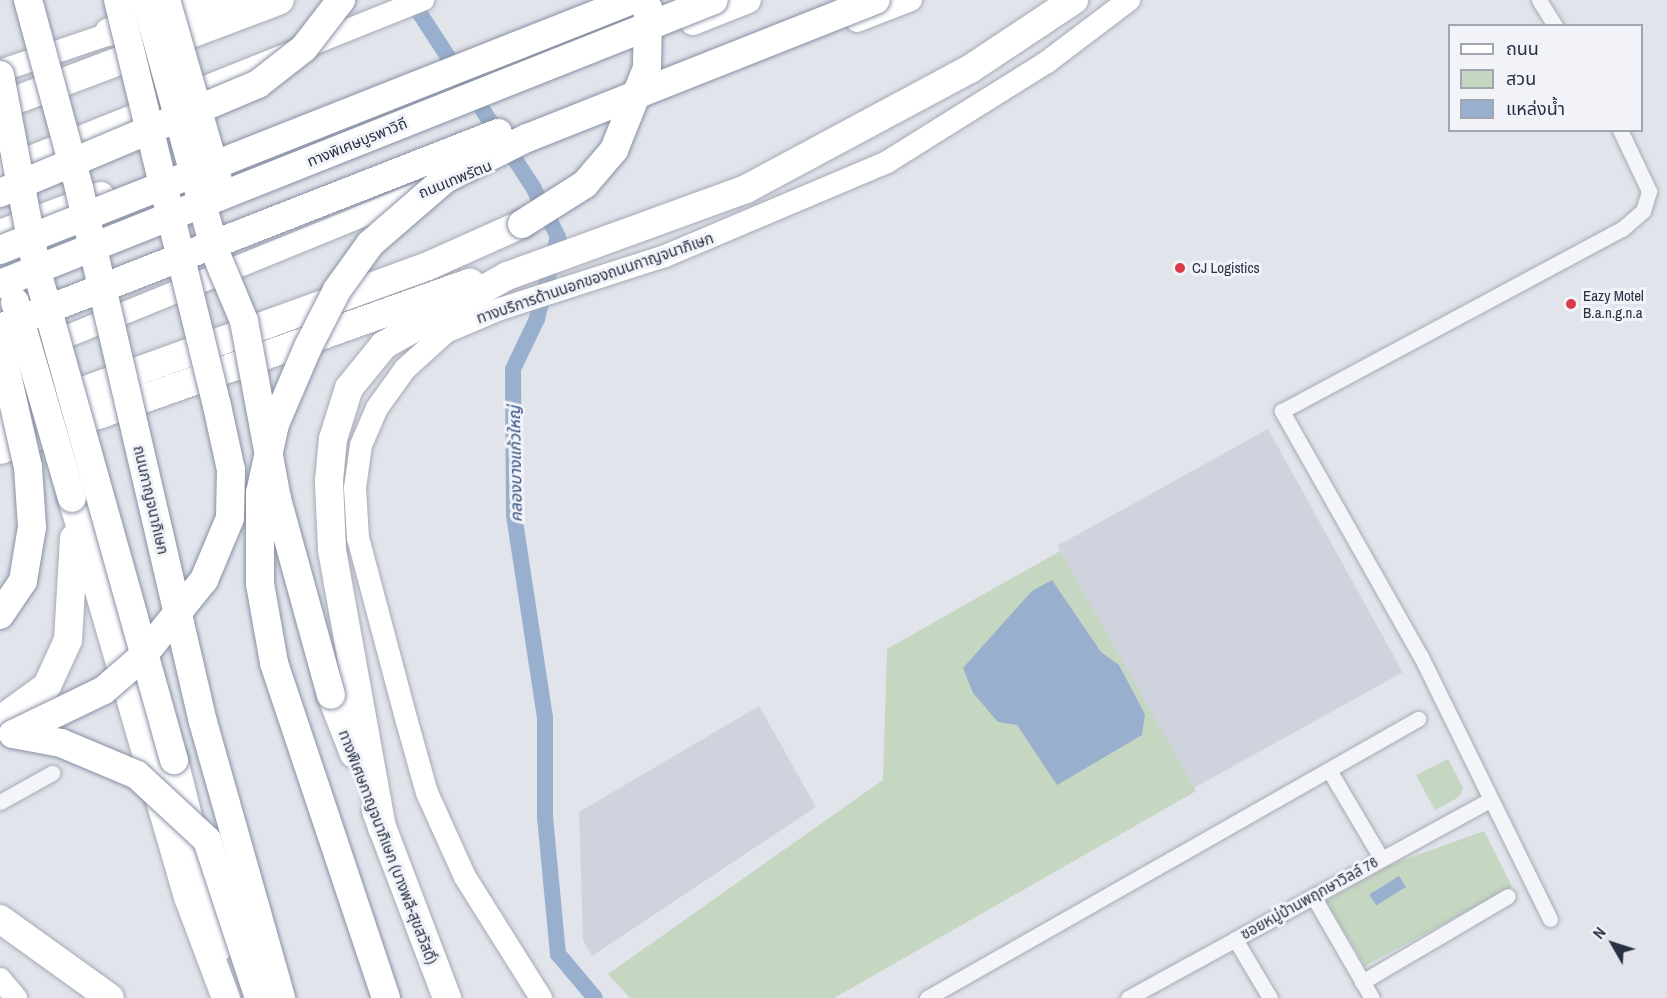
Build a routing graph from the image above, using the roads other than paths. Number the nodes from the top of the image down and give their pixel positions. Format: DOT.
graph roads {
  1 [pos="28,0"];
  2 [pos="118,0"];
  3 [pos="146,0"];
  4 [pos="166,0"];
  5 [pos="195,0"];
  6 [pos="254,0"];
  7 [pos="280,0"];
  8 [pos="341,0"];
  9 [pos="423,0"];
  10 [pos="618,0"];
  11 [pos="632,0"];
  12 [pos="646,0"];
  13 [pos="714,0"];
  14 [pos="748,0"];
  15 [pos="838,0"];
  16 [pos="876,0"];
  17 [pos="911,0"];
  18 [pos="1074,0"];
  19 [pos="1129,0"];
  20 [pos="1539,0"];
  21 [pos="1554,24"];
  22 [pos="109,32"];
  23 [pos="0,73"];
  24 [pos="0,106"];
  25 [pos="1621,132"];
  26 [pos="0,169"];
  27 [pos="0,193"];
  28 [pos="0,233"];
  29 [pos="0,250"];
  30 [pos="507,276"];
  31 [pos="0,284"];
  32 [pos="0,293"];
  33 [pos="119,317"];
  34 [pos="244,321"];
  35 [pos="0,328"];
  36 [pos="0,344"];
  37 [pos="0,363"];
  38 [pos="0,403"];
  39 [pos="0,421"];
  40 [pos="0,450"];
  41 [pos="72,498"];
  42 [pos="0,615"];
  43 [pos="1418,719"];
  44 [pos="4,730"];
  45 [pos="162,764"];
  46 [pos="1329,770"];
  47 [pos="52,773"];
  48 [pos="1490,800"];
  49 [pos="0,802"];
  50 [pos="382,828"];
  51 [pos="1381,858"];
  52 [pos="1313,896"];
  53 [pos="1508,896"];
  54 [pos="1550,919"];
  55 [pos="0,920"];
  56 [pos="1235,939"];
  57 [pos="0,979"];
  58 [pos="1362,982"];
  59 [pos="1154,992"];
  60 [pos="944,994"];
  61 [pos="16,998"];
  62 [pos="110,998"];
  63 [pos="228,998"];
  64 [pos="259,998"];
  65 [pos="281,998"];
  66 [pos="386,998"];
  67 [pos="447,998"];
  68 [pos="541,998"];
  69 [pos="927,998"];
  70 [pos="1128,998"];
  71 [pos="1270,998"];
  72 [pos="1372,998"];
  1 -- 65 [label="highway, ถนนกาญจนาภิเษก, bridge"];
  2 -- 44 [label="highway, bridge"];
  3 -- 34 [label="highway, bridge"];
  4 -- 34 [label="highway, bridge"];
  5 -- 22 [label="highway"];
  6 -- 22 [label="main road"];
  7 -- 24 [label="highway"];
  8 -- 27 [label="highway, bridge"];
  9 -- 26 [label="main road"];
  10 -- 28 [label="highway"];
  11 -- 29 [label="highway, ทางพิเศษบูรพาวิถี, bridge"];
  12 -- 39 [label="highway, bridge"];
  13 -- 31 [label="highway, ทางพิเศษบูรพาวิถี, bridge"];
  14 -- 32 [label="highway"];
  15 -- 35 [label="highway, bridge"];
  16 -- 66 [label="highway, bridge"];
  17 -- 33 [label="main road, ถนนเทพรัตน"];
  18 -- 30 [label="highway"];
  19 -- 68 [label="main road, ทางบริการด้านนอกของถนนกาญจนาภิเษก"];
  20 -- 21 [label="street"];
  22 -- 23 [label="main road"];
  23 -- 45 [label="highway, bridge"];
  25 -- 48 [label="street"];
  29 -- 41 [label="highway, bridge"];
  30 -- 40 [label="highway"];
  30 -- 50 [label="highway"];
  33 -- 37 [label="main road, ถนนเทพรัตน"];
  33 -- 38 [label="main road"];
  34 -- 50 [label="highway, ทางพิเศษกาญจนาภิเษก (บางพลี-สุขสวัสดิ์), bridge"];
  36 -- 42 [label="highway, bridge"];
  41 -- 44 [label="highway"];
  41 -- 45 [label="highway"];
  43 -- 46 [label="street"];
  44 -- 64 [label="highway, bridge"];
  45 -- 63 [label="highway"];
  46 -- 51 [label="street"];
  46 -- 60 [label="street"];
  47 -- 49 [label="street"];
  48 -- 51 [label="street, ซอยหมู่บ้านพฤกษาวิลล์ 76"];
  48 -- 54 [label="street"];
  50 -- 67 [label="highway, ทางพิเศษกาญจนาภิเษก (บางพลี-สุขสวัสดิ์)"];
  51 -- 52 [label="street, ซอยหมู่บ้านพฤกษาวิลล์ 76"];
  52 -- 56 [label="street, ซอยหมู่บ้านพฤกษาวิลล์ 76"];
  52 -- 58 [label="street"];
  53 -- 58 [label="street"];
  55 -- 62 [label="highway"];
  56 -- 59 [label="street, ซอยหมู่บ้านพฤกษาวิลล์ 76"];
  56 -- 71 [label="street"];
  57 -- 61 [label="main road"];
  58 -- 72 [label="street"];
  59 -- 70 [label="street, ซอยหมู่บ้านพฤกษาวิลล์ 76"];
  60 -- 69 [label="street"];
}
